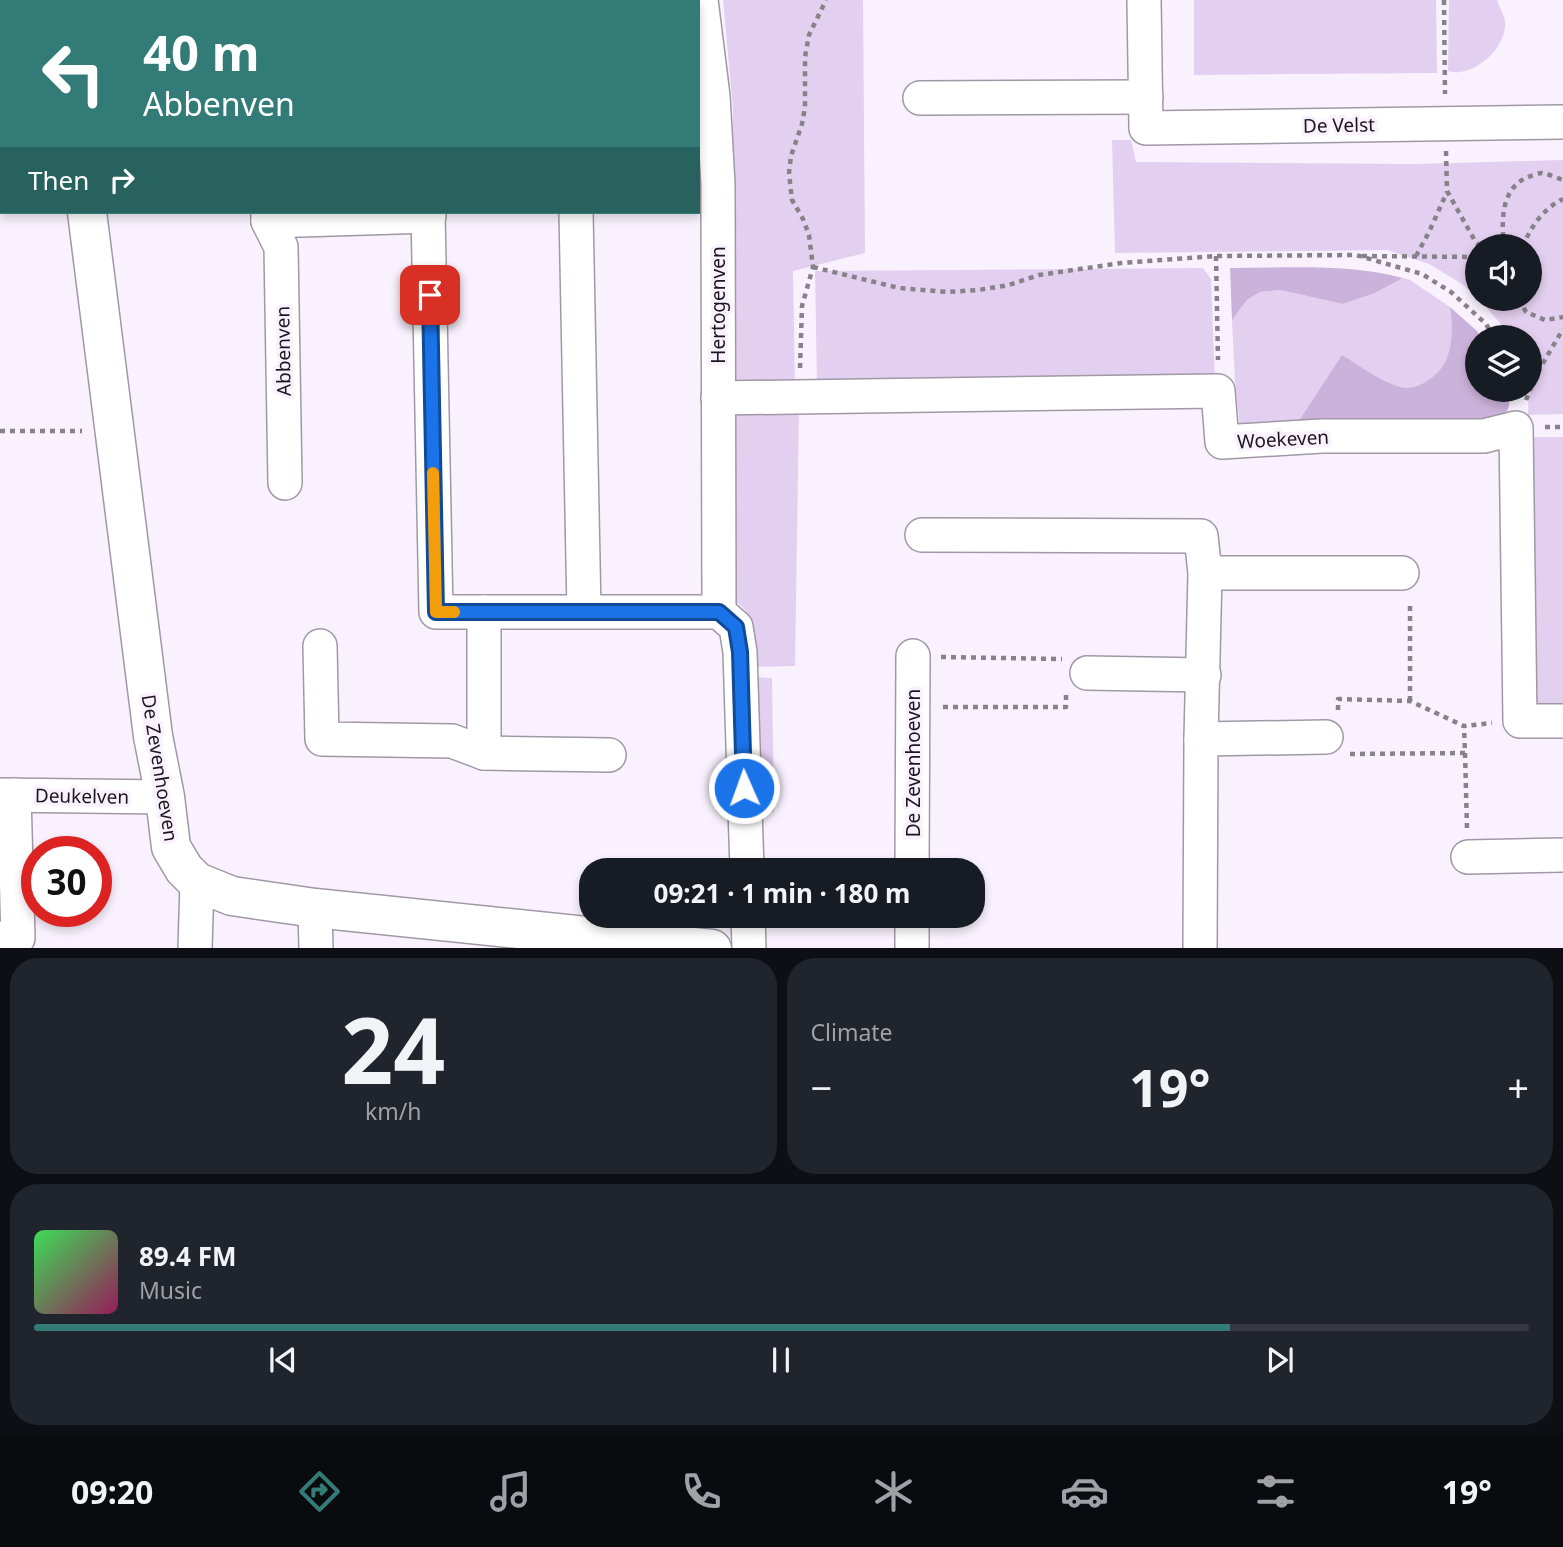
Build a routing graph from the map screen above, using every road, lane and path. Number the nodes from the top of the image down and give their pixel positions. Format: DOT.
graph roads {
  1 [pos="701,0"];
  2 [pos="826,0"];
  3 [pos="1144,0"];
  4 [pos="1444,0"];
  5 [pos="1146,97"];
  6 [pos="920,99"];
  7 [pos="1563,122"];
  8 [pos="1445,124"];
  9 [pos="1563,180"];
  10 [pos="1447,191"];
  11 [pos="1563,199"];
  12 [pos="87,214"];
  13 [pos="428,214"];
  14 [pos="576,214"];
  15 [pos="268,217"];
  16 [pos="1471,234"];
  17 [pos="1502,234"];
  18 [pos="1528,234"];
  19 [pos="1216,256"];
  20 [pos="1356,256"];
  21 [pos="1416,256"];
  22 [pos="1465,256"];
  23 [pos="813,267"];
  24 [pos="1525,311"];
  25 [pos="1563,317"];
  26 [pos="1487,325"];
  27 [pos="1563,330"];
  28 [pos="1218,391"];
  29 [pos="799,396"];
  30 [pos="718,398"];
  31 [pos="1516,428"];
  32 [pos="0,431"];
  33 [pos="115,432"];
  34 [pos="285,483"];
  35 [pos="922,535"];
  36 [pos="1205,573"];
  37 [pos="1402,573"];
  38 [pos="584,611"];
  39 [pos="484,612"];
  40 [pos="719,612"];
  41 [pos="320,646"];
  42 [pos="912,656"];
  43 [pos="1073,672"];
  44 [pos="1204,676"];
  45 [pos="1410,702"];
  46 [pos="913,707"];
  47 [pos="1563,720"];
  48 [pos="1520,721"];
  49 [pos="1464,726"];
  50 [pos="1335,734"];
  51 [pos="1201,739"];
  52 [pos="484,753"];
  53 [pos="1465,753"];
  54 [pos="609,755"];
  55 [pos="7,795"];
  56 [pos="165,797"];
  57 [pos="1563,855"];
  58 [pos="1468,857"];
  59 [pos="747,858"];
  60 [pos="912,858"];
  61 [pos="197,882"];
  62 [pos="315,908"];
  63 [pos="748,928"];
  64 [pos="912,928"];
  65 [pos="0,938"];
  66 [pos="640,945"];
  67 [pos="195,948"];
  68 [pos="316,948"];
  69 [pos="712,948"];
  70 [pos="749,948"];
  71 [pos="912,948"];
  72 [pos="1200,948"];
  1 -- 30 [label="street, Hertogenven"];
  2 -- 23 [label="path"];
  3 -- 5 [label="street, De Velst"];
  4 -- 8 [label="path"];
  5 -- 6 [label="street"];
  5 -- 8 [label="street, De Velst"];
  7 -- 8 [label="street, De Velst"];
  8 -- 10 [label="path"];
  9 -- 17 [label="path"];
  10 -- 16 [label="path"];
  10 -- 21 [label="path"];
  11 -- 18 [label="path"];
  12 -- 33 [label="street, De Zevenhoeven"];
  13 -- 15 [label="street, Abbenven"];
  13 -- 39 [label="street, Abbenven"];
  14 -- 38 [label="street"];
  15 -- 34 [label="street, Abbenven"];
  19 -- 20 [label="path"];
  19 -- 23 [label="path"];
  19 -- 28 [label="path"];
  20 -- 21 [label="path"];
  20 -- 26 [label="path"];
  21 -- 22 [label="path"];
  23 -- 29 [label="path"];
  24 -- 25 [label="path"];
  27 -- 31 [label="path"];
  28 -- 29 [label="street"];
  28 -- 31 [label="street, Woekeven"];
  29 -- 30 [label="street"];
  30 -- 40 [label="street, Hertogenven"];
  31 -- 48 [label="street"];
  32 -- 33 [label="path"];
  33 -- 56 [label="street, De Zevenhoeven"];
  35 -- 36 [label="street"];
  36 -- 37 [label="street"];
  36 -- 44 [label="street"];
  37 -- 45 [label="path"];
  38 -- 39 [label="street, Abbenven"];
  38 -- 40 [label="street, Abbenven"];
  39 -- 52 [label="street"];
  40 -- 59 [label="street"];
  41 -- 52 [label="street"];
  42 -- 43 [label="path"];
  42 -- 46 [label="street, De Zevenhoeven"];
  43 -- 44 [label="street"];
  43 -- 46 [label="path"];
  44 -- 51 [label="street"];
  45 -- 49 [label="path"];
  45 -- 50 [label="path"];
  46 -- 60 [label="street, De Zevenhoeven"];
  47 -- 48 [label="street"];
  48 -- 49 [label="path"];
  49 -- 53 [label="path"];
  50 -- 51 [label="street"];
  50 -- 53 [label="path"];
  51 -- 72 [label="street"];
  52 -- 54 [label="street"];
  53 -- 58 [label="path"];
  55 -- 56 [label="street, Deukelven"];
  55 -- 65 [label="street"];
  56 -- 61 [label="street, De Zevenhoeven"];
  57 -- 58 [label="street"];
  61 -- 62 [label="street"];
  61 -- 67 [label="street"];
  62 -- 66 [label="street"];
  62 -- 68 [label="street"];
  63 -- 70 [label="street"];
  64 -- 71 [label="street"];
  66 -- 69 [label="street"];
}
